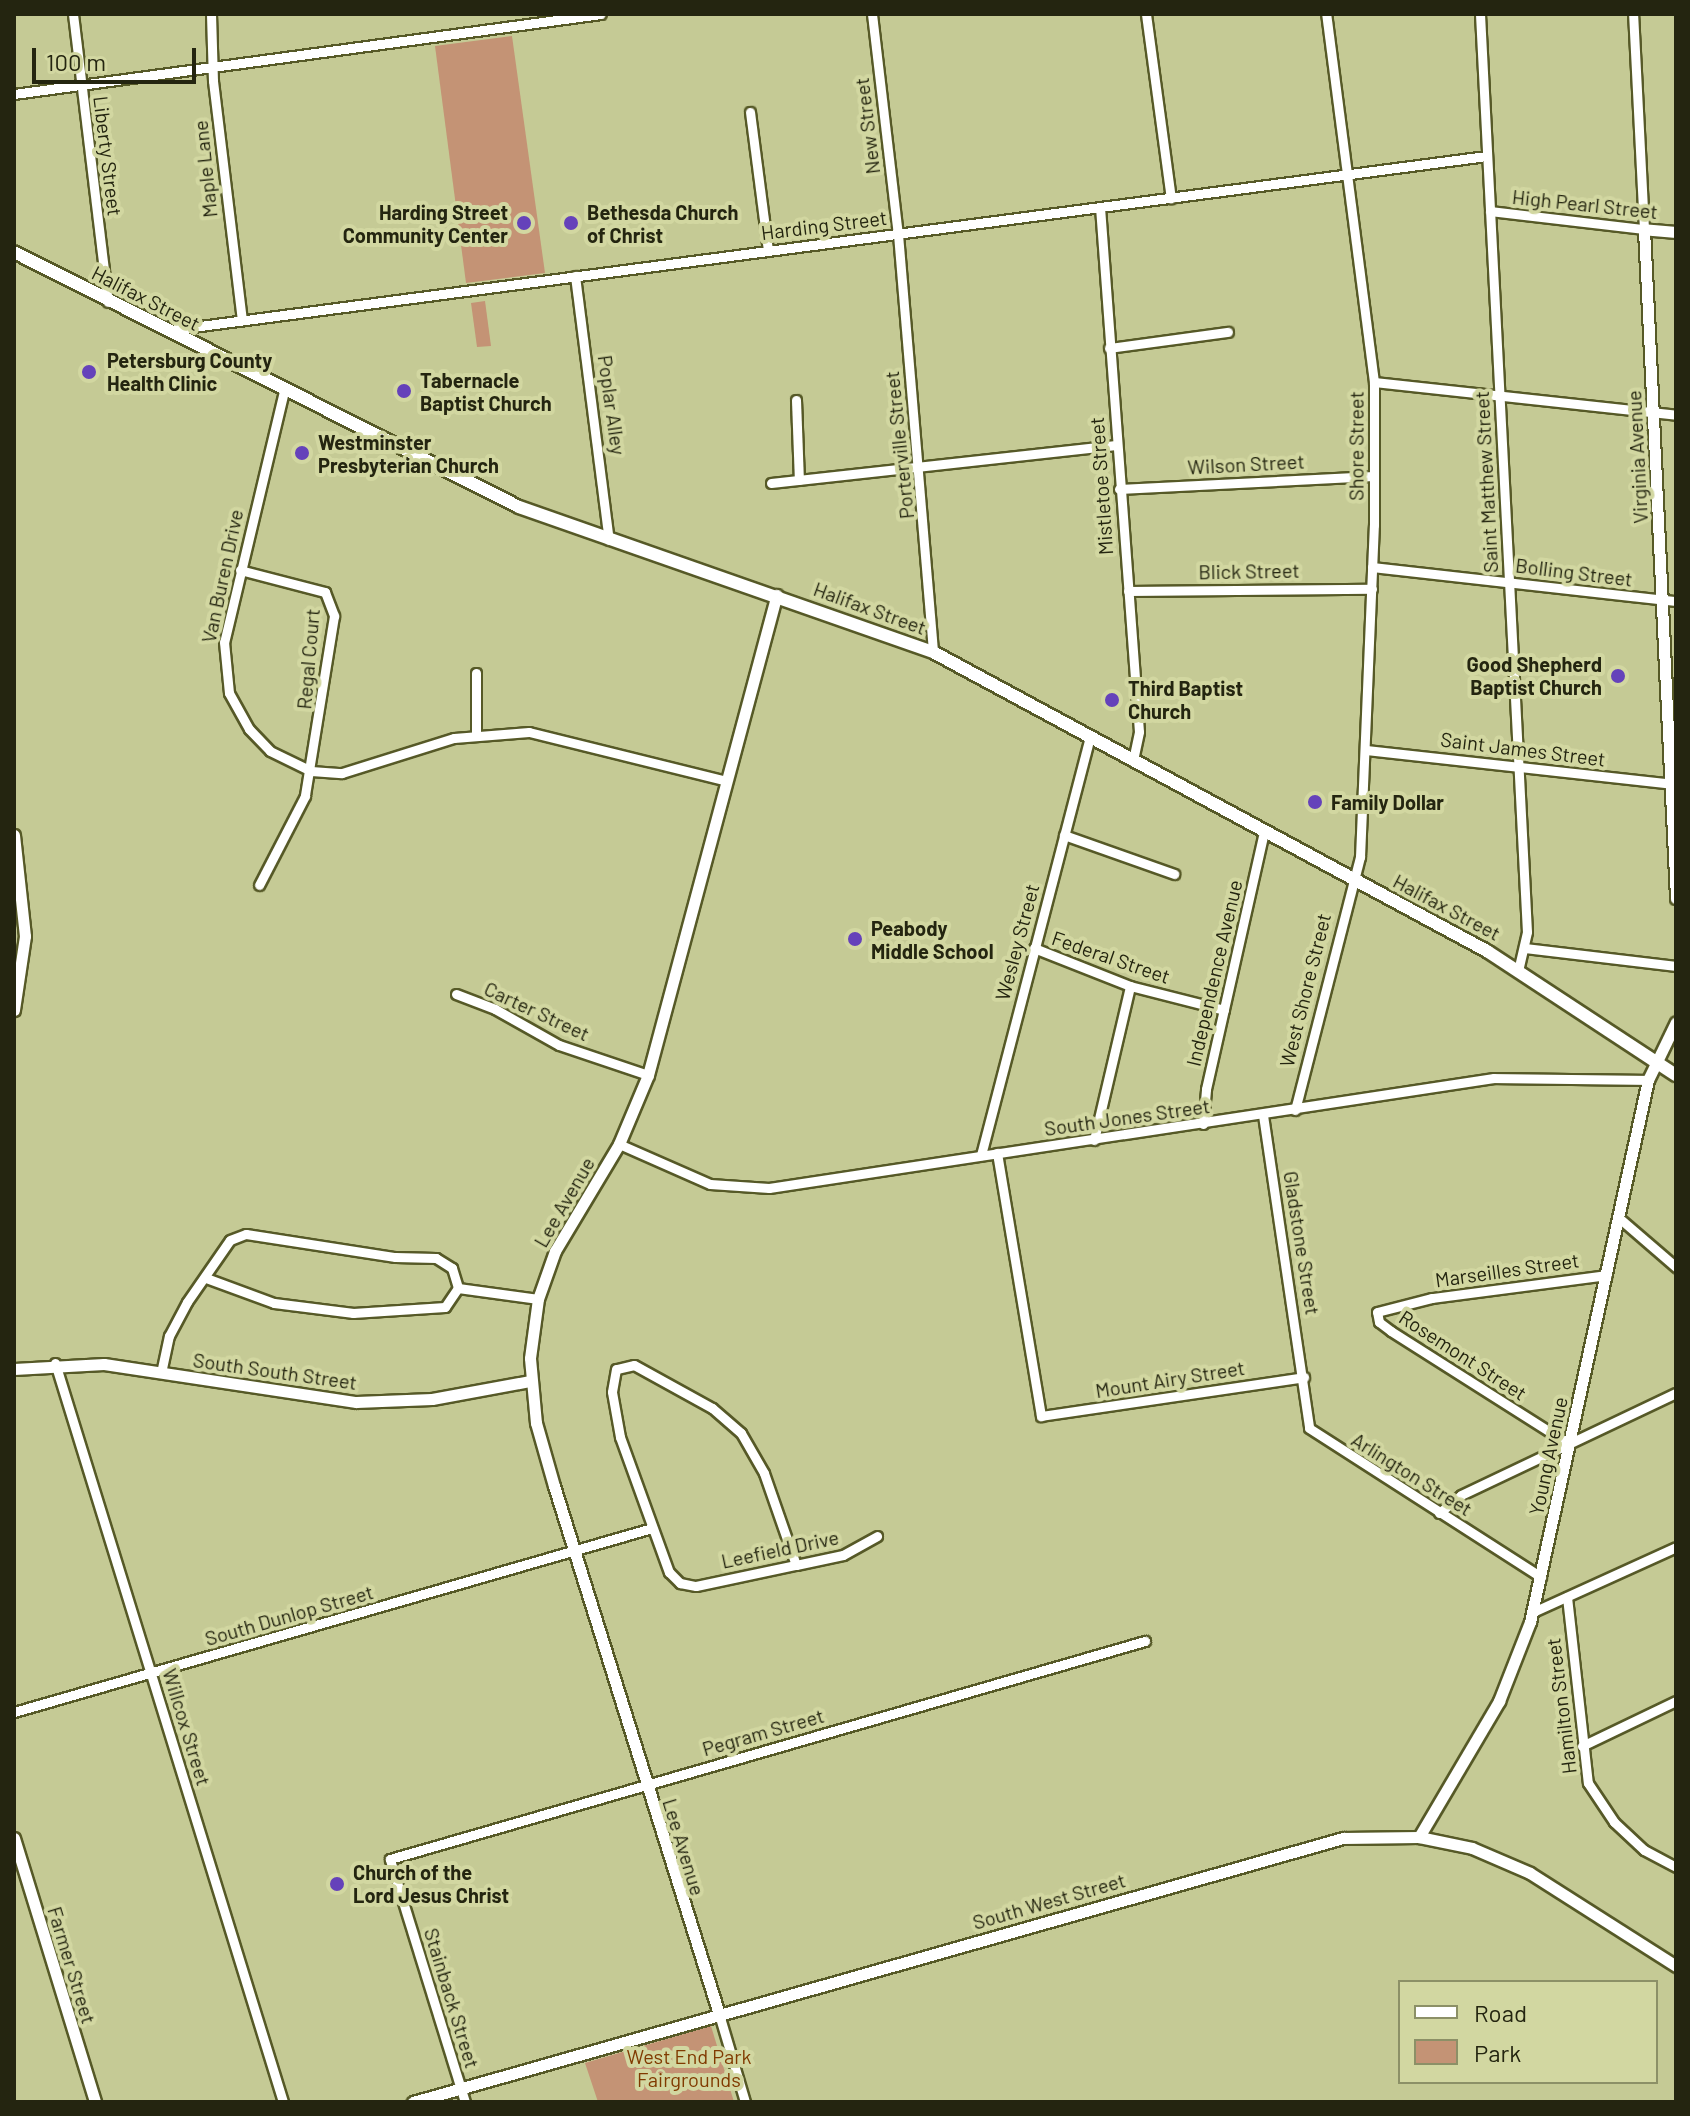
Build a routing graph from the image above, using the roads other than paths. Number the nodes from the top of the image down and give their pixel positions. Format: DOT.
graph roads {
  1 [pos="73,14"];
  2 [pos="211,14"];
  3 [pos="601,14"];
  4 [pos="872,14"];
  5 [pos="1146,14"];
  6 [pos="1326,14"];
  7 [pos="1480,14"];
  8 [pos="1633,14"];
  9 [pos="214,67"];
  10 [pos="81,85"];
  11 [pos="14,94"];
  12 [pos="750,112"];
  13 [pos="1487,156"];
  14 [pos="1346,174"];
  15 [pos="1171,198"];
  16 [pos="1100,207"];
  17 [pos="1490,211"];
  18 [pos="1644,229"];
  19 [pos="1676,232"];
  20 [pos="898,234"];
  21 [pos="768,251"];
  22 [pos="14,252"];
  23 [pos="575,276"];
  24 [pos="108,302"];
  25 [pos="242,320"];
  26 [pos="166,331"];
  27 [pos="1228,332"];
  28 [pos="1109,348"];
  29 [pos="1374,382"];
  30 [pos="284,391"];
  31 [pos="1500,396"];
  32 [pos="796,400"];
  33 [pos="1653,413"];
  34 [pos="1676,415"];
  35 [pos="1116,445"];
  36 [pos="918,468"];
  37 [pos="1374,476"];
  38 [pos="799,480"];
  39 [pos="771,483"];
  40 [pos="1119,489"];
  41 [pos="609,540"];
  42 [pos="1372,567"];
  43 [pos="240,570"];
  44 [pos="1509,582"];
  45 [pos="1372,589"];
  46 [pos="1128,591"];
  47 [pos="777,595"];
  48 [pos="1661,600"];
  49 [pos="1676,601"];
  50 [pos="933,652"];
  51 [pos="476,673"];
  52 [pos="476,734"];
  53 [pos="1090,738"];
  54 [pos="1366,750"];
  55 [pos="1133,761"];
  56 [pos="1518,768"];
  57 [pos="311,771"];
  58 [pos="727,781"];
  59 [pos="1673,784"];
  60 [pos="1264,832"];
  61 [pos="14,835"];
  62 [pos="1064,835"];
  63 [pos="1174,874"];
  64 [pos="1353,880"];
  65 [pos="259,885"];
  66 [pos="1676,898"];
  67 [pos="1034,948"];
  68 [pos="1525,948"];
  69 [pos="1676,966"];
  70 [pos="1518,970"];
  71 [pos="1130,986"];
  72 [pos="456,994"];
  73 [pos="14,1010"];
  74 [pos="1224,1010"];
  75 [pos="1676,1022"];
  76 [pos="1657,1062"];
  77 [pos="648,1075"];
  78 [pos="1676,1075"];
  79 [pos="1648,1080"];
  80 [pos="1295,1110"];
  81 [pos="1263,1115"];
  82 [pos="1203,1124"];
  83 [pos="1094,1140"];
  84 [pos="619,1144"];
  85 [pos="997,1153"];
  86 [pos="981,1155"];
  87 [pos="1618,1217"];
  88 [pos="1676,1267"];
  89 [pos="1606,1275"];
  90 [pos="206,1278"];
  91 [pos="458,1288"];
  92 [pos="538,1299"];
  93 [pos="1412,1302"];
  94 [pos="55,1363"];
  95 [pos="14,1369"];
  96 [pos="161,1373"];
  97 [pos="1304,1377"];
  98 [pos="530,1381"];
  99 [pos="1676,1393"];
  100 [pos="1569,1444"];
  101 [pos="1439,1513"];
  102 [pos="652,1528"];
  103 [pos="877,1536"];
  104 [pos="1676,1547"];
  105 [pos="574,1550"];
  106 [pos="796,1565"];
  107 [pos="1541,1577"];
  108 [pos="1567,1597"];
  109 [pos="1533,1612"];
  110 [pos="1145,1641"];
  111 [pos="152,1673"];
  112 [pos="1676,1701"];
  113 [pos="14,1712"];
  114 [pos="1582,1746"];
  115 [pos="646,1785"];
  116 [pos="1419,1837"];
  117 [pos="14,1838"];
  118 [pos="390,1859"];
  119 [pos="1676,1867"];
  120 [pos="1676,1966"];
  121 [pos="719,2014"];
  122 [pos="461,2088"];
  123 [pos="95,2102"];
  124 [pos="283,2102"];
  125 [pos="413,2102"];
  126 [pos="465,2102"];
  127 [pos="745,2102"];
  1 -- 10 [label="street, Liberty Street"];
  2 -- 9 [label="street, Maple Lane"];
  3 -- 9 [label="street"];
  4 -- 20 [label="street, New Street"];
  5 -- 15 [label="street"];
  6 -- 14 [label="street, Shore Street"];
  7 -- 13 [label="street, Saint Matthew Street"];
  8 -- 18 [label="street, Virginia Avenue"];
  9 -- 10 [label="street"];
  9 -- 25 [label="street, Maple Lane"];
  10 -- 11 [label="street"];
  10 -- 24 [label="street, Liberty Street"];
  12 -- 21 [label="street"];
  13 -- 14 [label="street, Harding Street"];
  13 -- 17 [label="street, Saint Matthew Street"];
  14 -- 15 [label="street, Harding Street"];
  14 -- 29 [label="street, Shore Street"];
  15 -- 16 [label="street, Harding Street"];
  16 -- 20 [label="street, Harding Street"];
  16 -- 28 [label="street, Mistletoe Street"];
  17 -- 18 [label="street, High Pearl Street"];
  17 -- 31 [label="street, Saint Matthew Street"];
  18 -- 19 [label="street, High Pearl Street"];
  18 -- 33 [label="street, Virginia Avenue"];
  20 -- 21 [label="street, Harding Street"];
  20 -- 36 [label="street, Porterville Street"];
  21 -- 23 [label="street, Harding Street"];
  22 -- 24 [label="main road, Halifax Street"];
  23 -- 25 [label="street, Harding Street"];
  23 -- 41 [label="street, Poplar Alley"];
  24 -- 26 [label="main road, Halifax Street"];
  25 -- 26 [label="street, Harding Street"];
  26 -- 30 [label="main road, Halifax Street"];
  27 -- 28 [label="street"];
  28 -- 35 [label="street, Mistletoe Street"];
  29 -- 31 [label="street"];
  29 -- 37 [label="street, Shore Street"];
  30 -- 41 [label="main road, Halifax Street"];
  30 -- 43 [label="street, Van Buren Drive"];
  31 -- 33 [label="street"];
  31 -- 44 [label="street, Saint Matthew Street"];
  32 -- 38 [label="street"];
  33 -- 34 [label="street"];
  33 -- 48 [label="street, Virginia Avenue"];
  35 -- 36 [label="street"];
  35 -- 40 [label="street, Mistletoe Street"];
  36 -- 38 [label="street"];
  36 -- 50 [label="street, Porterville Street"];
  37 -- 40 [label="street, Wilson Street"];
  37 -- 42 [label="street, Shore Street"];
  38 -- 39 [label="street"];
  40 -- 46 [label="street, Mistletoe Street"];
  41 -- 47 [label="main road, Halifax Street"];
  42 -- 44 [label="street, Bolling Street"];
  42 -- 45 [label="street, Shore Street"];
  43 -- 57 [label="street, Van Buren Drive"];
  43 -- 57 [label="street, Regal Court"];
  44 -- 48 [label="street, Bolling Street"];
  44 -- 56 [label="street, Saint Matthew Street"];
  45 -- 46 [label="street, Blick Street"];
  45 -- 54 [label="street, Shore Street"];
  46 -- 55 [label="street, Mistletoe Street"];
  47 -- 50 [label="main road, Halifax Street"];
  47 -- 58 [label="street, Lee Avenue"];
  48 -- 49 [label="street, Bolling Street"];
  48 -- 59 [label="street, Virginia Avenue"];
  50 -- 53 [label="main road, Halifax Street"];
  51 -- 52 [label="street"];
  52 -- 57 [label="street, Van Buren Drive"];
  52 -- 58 [label="street, Van Buren Drive"];
  53 -- 55 [label="main road, Halifax Street"];
  53 -- 62 [label="street, Wesley Street"];
  54 -- 56 [label="street, Saint James Street"];
  54 -- 64 [label="street, Shore Street"];
  55 -- 60 [label="main road, Halifax Street"];
  56 -- 59 [label="street, Saint James Street"];
  56 -- 68 [label="street, Saint Matthew Street"];
  57 -- 65 [label="street, Regal Court"];
  58 -- 77 [label="street, Lee Avenue"];
  59 -- 66 [label="street, Virginia Avenue"];
  60 -- 64 [label="main road, Halifax Street"];
  60 -- 74 [label="street, Independence Avenue"];
  61 -- 73 [label="street"];
  62 -- 63 [label="street"];
  62 -- 67 [label="street, Wesley Street"];
  64 -- 70 [label="main road, Halifax Street"];
  64 -- 80 [label="street, West Shore Street"];
  67 -- 71 [label="street, Federal Street"];
  67 -- 86 [label="street, Wesley Street"];
  68 -- 69 [label="street"];
  68 -- 70 [label="street, Saint Matthew Street"];
  70 -- 76 [label="main road, Halifax Street"];
  71 -- 74 [label="street, Federal Street"];
  71 -- 83 [label="street"];
  72 -- 77 [label="street, Carter Street"];
  74 -- 82 [label="street, Independence Avenue"];
  75 -- 76 [label="street"];
  76 -- 78 [label="main road, Halifax Street"];
  76 -- 79 [label="street, Young Avenue"];
  77 -- 84 [label="street, Lee Avenue"];
  79 -- 80 [label="street, South Jones Street"];
  79 -- 87 [label="street, Young Avenue"];
  80 -- 81 [label="street, South Jones Street"];
  81 -- 82 [label="street, South Jones Street"];
  81 -- 97 [label="street, Gladstone Street"];
  82 -- 83 [label="street, South Jones Street"];
  83 -- 85 [label="street, South Jones Street"];
  84 -- 86 [label="street, South Jones Street"];
  84 -- 92 [label="street, Lee Avenue"];
  85 -- 86 [label="street, South Jones Street"];
  85 -- 97 [label="street, Mount Airy Street"];
  87 -- 88 [label="street"];
  87 -- 89 [label="street, Young Avenue"];
  89 -- 93 [label="street, Marseilles Street"];
  89 -- 100 [label="street, Young Avenue"];
  90 -- 91 [label="street"];
  90 -- 91 [label="street"];
  90 -- 96 [label="street"];
  91 -- 92 [label="street"];
  92 -- 98 [label="street, Lee Avenue"];
  93 -- 100 [label="street, Rosemont Street"];
  94 -- 95 [label="street, South South Street"];
  94 -- 96 [label="street, South South Street"];
  94 -- 111 [label="street, Willcox Street"];
  96 -- 98 [label="street, South South Street"];
  97 -- 101 [label="street, Arlington Street"];
  98 -- 105 [label="street, Lee Avenue"];
  99 -- 100 [label="street"];
  100 -- 101 [label="street"];
  100 -- 107 [label="street, Young Avenue"];
  101 -- 107 [label="street, Arlington Street"];
  102 -- 105 [label="street, South Dunlop Street"];
  102 -- 106 [label="street, Leefield Drive"];
  102 -- 106 [label="street"];
  103 -- 106 [label="street, Leefield Drive"];
  104 -- 108 [label="street"];
  105 -- 111 [label="street, South Dunlop Street"];
  105 -- 115 [label="street, Lee Avenue"];
  107 -- 109 [label="street, Young Avenue"];
  108 -- 109 [label="street"];
  108 -- 114 [label="street, Hamilton Street"];
  109 -- 116 [label="street, Young Avenue"];
  110 -- 115 [label="street, Pegram Street"];
  111 -- 113 [label="street, South Dunlop Street"];
  111 -- 124 [label="street, Willcox Street"];
  112 -- 114 [label="street"];
  114 -- 119 [label="street, Hamilton Street"];
  115 -- 118 [label="street, Pegram Street"];
  115 -- 121 [label="street, Lee Avenue"];
  116 -- 120 [label="street, South West Street"];
  116 -- 121 [label="street, South West Street"];
  117 -- 123 [label="street, Farmer Street"];
  118 -- 122 [label="street, Stainback Street"];
  121 -- 122 [label="street, South West Street"];
  121 -- 127 [label="street"];
  122 -- 125 [label="street, South West Street"];
  122 -- 126 [label="street, Stainback Street"];
}
